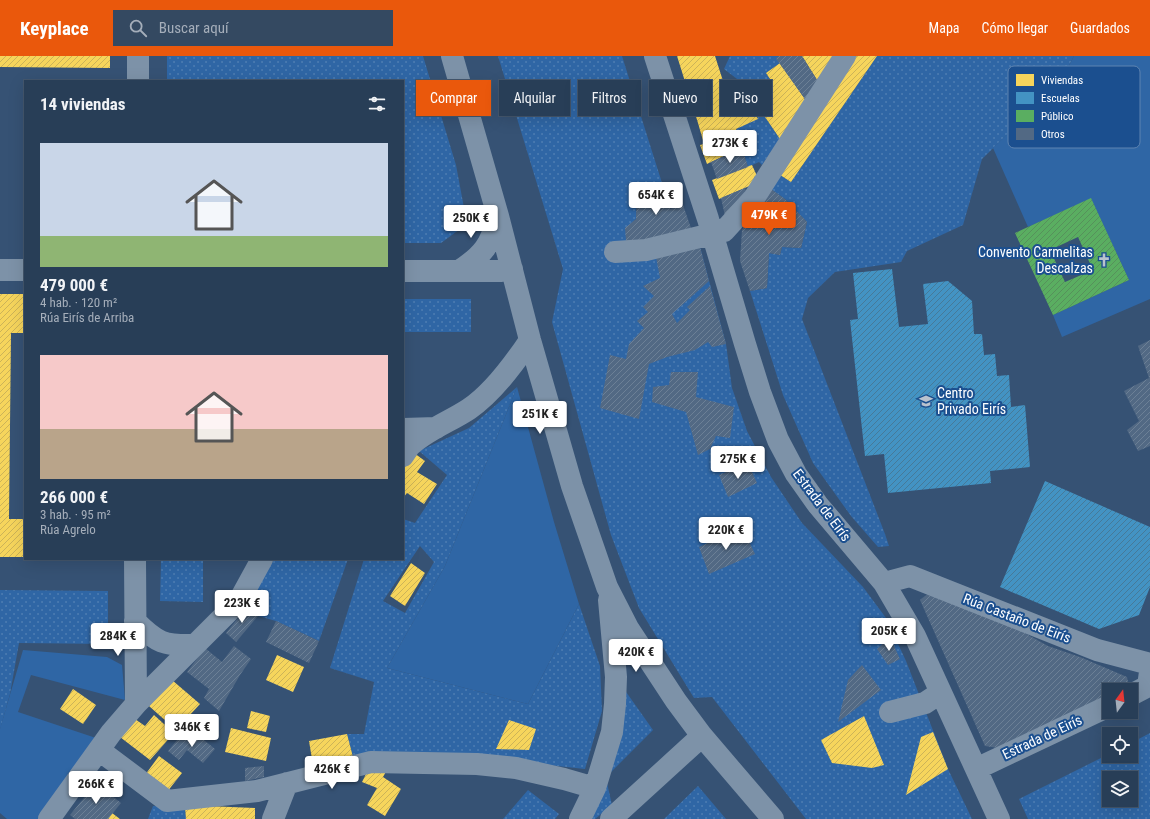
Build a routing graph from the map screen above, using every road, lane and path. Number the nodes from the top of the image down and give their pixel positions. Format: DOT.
graph roads {
  1 [pos="138,56"];
  2 [pos="452,56"];
  3 [pos="656,56"];
  4 [pos="845,56"];
  5 [pos="138,80"];
  6 [pos="498,216"];
  7 [pos="712,234"];
  8 [pos="615,252"];
  9 [pos="0,270"];
  10 [pos="24,270"];
  11 [pos="512,270"];
  12 [pos="404,271"];
  13 [pos="459,271"];
  14 [pos="530,340"];
  15 [pos="436,428"];
  16 [pos="404,429"];
  17 [pos="404,455"];
  18 [pos="135,560"];
  19 [pos="261,560"];
  20 [pos="884,583"];
  21 [pos="607,587"];
  22 [pos="135,621"];
  23 [pos="195,645"];
  24 [pos="1150,664"];
  25 [pos="1150,672"];
  26 [pos="1138,691"];
  27 [pos="940,693"];
  28 [pos="136,704"];
  29 [pos="1102,709"];
  30 [pos="890,712"];
  31 [pos="702,736"];
  32 [pos="99,750"];
  33 [pos="976,769"];
  34 [pos="287,784"];
  35 [pos="595,788"];
  36 [pos="49,819"];
  37 [pos="273,819"];
  38 [pos="580,819"];
  39 [pos="611,819"];
  40 [pos="773,819"];
  41 [pos="999,819"];
  1 -- 5 [label="street"];
  2 -- 6 [label="street"];
  3 -- 7 [label="street, Estrada de Eirís"];
  4 -- 7 [label="street"];
  6 -- 11 [label="street"];
  6 -- 13 [label="street"];
  7 -- 8 [label="street"];
  7 -- 20 [label="street, Estrada de Eirís"];
  9 -- 10 [label="street"];
  11 -- 13 [label="street"];
  11 -- 14 [label="street"];
  12 -- 13 [label="street"];
  14 -- 15 [label="street"];
  14 -- 21 [label="street"];
  15 -- 16 [label="street"];
  15 -- 17 [label="street"];
  18 -- 22 [label="street"];
  19 -- 23 [label="street"];
  20 -- 24 [label="street, Rúa Castaño de Eirís"];
  20 -- 27 [label="street, Estrada de Eirís"];
  21 -- 31 [label="street"];
  21 -- 35 [label="street"];
  22 -- 23 [label="street"];
  22 -- 28 [label="street"];
  23 -- 28 [label="street"];
  25 -- 26 [label="street"];
  27 -- 30 [label="street"];
  27 -- 33 [label="street, Estrada de Eirís"];
  28 -- 32 [label="street"];
  29 -- 33 [label="street, Estrada de Eirís"];
  31 -- 39 [label="street"];
  31 -- 40 [label="street"];
  32 -- 34 [label="street"];
  32 -- 36 [label="street"];
  33 -- 41 [label="street, Estrada de Eirís"];
  34 -- 35 [label="street"];
  34 -- 37 [label="street"];
  35 -- 38 [label="street"];
}
